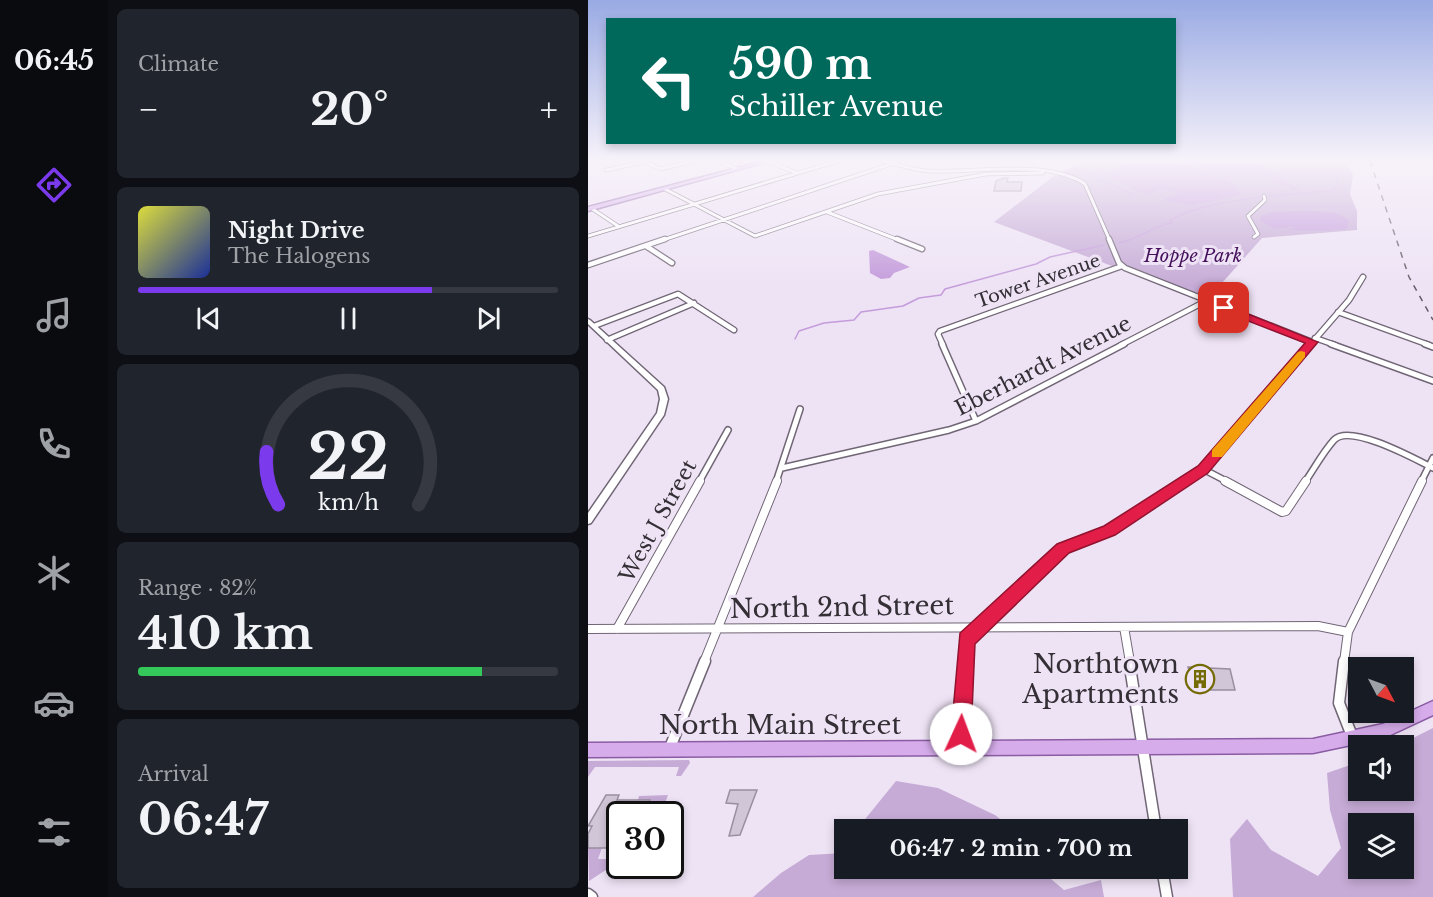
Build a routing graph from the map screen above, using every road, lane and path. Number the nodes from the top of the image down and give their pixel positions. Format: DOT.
graph roads {
  1 [pos="610,203"];
  2 [pos="696,203"];
  3 [pos="774,203"];
  4 [pos="852,203"];
  5 [pos="1094,203"];
  6 [pos="1262,203"];
  7 [pos="692,204"];
  8 [pos="589,208"];
  9 [pos="826,212"];
  10 [pos="722,220"];
  11 [pos="618,226"];
  12 [pos="588,236"];
  13 [pos="1254,237"];
  14 [pos="646,246"];
  15 [pos="922,249"];
  16 [pos="672,263"];
  17 [pos="588,265"];
  18 [pos="1122,266"];
  19 [pos="1363,277"];
  20 [pos="1206,301"];
  21 [pos="694,303"];
  22 [pos="1338,312"];
  23 [pos="591,324"];
  24 [pos="734,330"];
  25 [pos="608,340"];
  26 [pos="1314,340"];
  27 [pos="1433,347"];
  28 [pos="1433,381"];
  29 [pos="800,409"];
  30 [pos="975,421"];
  31 [pos="728,430"];
  32 [pos="1433,458"];
  33 [pos="1431,467"];
  34 [pos="782,468"];
  35 [pos="1203,469"];
  36 [pos="588,520"];
  37 [pos="979,626"];
  38 [pos="1124,627"];
  39 [pos="588,628"];
  40 [pos="617,629"];
  41 [pos="718,629"];
  42 [pos="1348,632"];
  43 [pos="1433,708"];
  44 [pos="1352,735"];
  45 [pos="1367,735"];
  46 [pos="1348,740"];
  47 [pos="959,748"];
  48 [pos="1142,748"];
  49 [pos="588,750"];
  50 [pos="669,750"];
  51 [pos="1154,819"];
  52 [pos="1164,879"];
  53 [pos="588,894"];
  54 [pos="591,897"];
  55 [pos="1167,897"];
  1 -- 8 [label="main road"];
  2 -- 7 [label="street"];
  3 -- 10 [label="street"];
  4 -- 9 [label="street"];
  5 -- 18 [label="street, Tower Avenue"];
  6 -- 13 [label="street"];
  7 -- 10 [label="street"];
  7 -- 11 [label="street"];
  8 -- 11 [label="street"];
  9 -- 10 [label="street"];
  9 -- 15 [label="street"];
  10 -- 14 [label="street"];
  11 -- 12 [label="street"];
  14 -- 16 [label="street"];
  14 -- 17 [label="street"];
  18 -- 20 [label="street"];
  18 -- 30 [label="street, Tower Avenue"];
  19 -- 22 [label="street"];
  20 -- 26 [label="street"];
  20 -- 30 [label="street, Eberhardt Avenue"];
  21 -- 23 [label="street"];
  21 -- 24 [label="street"];
  21 -- 25 [label="street"];
  22 -- 26 [label="street"];
  22 -- 27 [label="street"];
  23 -- 25 [label="street"];
  25 -- 36 [label="street"];
  26 -- 28 [label="street"];
  26 -- 35 [label="street"];
  29 -- 34 [label="street"];
  30 -- 34 [label="street, Eberhardt Avenue"];
  31 -- 40 [label="street, West J Street"];
  32 -- 33 [label="street"];
  33 -- 35 [label="street"];
  33 -- 42 [label="street"];
  34 -- 41 [label="street"];
  35 -- 37 [label="street"];
  37 -- 38 [label="street, North 2nd Street"];
  37 -- 41 [label="street, North 2nd Street"];
  37 -- 47 [label="street"];
  38 -- 42 [label="street, North 2nd Street"];
  38 -- 48 [label="street"];
  39 -- 40 [label="street, North 2nd Street"];
  40 -- 41 [label="street, North 2nd Street"];
  41 -- 50 [label="street"];
  42 -- 44 [label="street"];
  43 -- 45 [label="main road, North Main Street"];
  46 -- 48 [label="main road, North Main Street"];
  47 -- 48 [label="main road, North Main Street"];
  47 -- 50 [label="main road, North Main Street"];
  48 -- 51 [label="street"];
  49 -- 50 [label="main road, North Main Street"];
  52 -- 55 [label="street"];
  53 -- 54 [label="street"];
}
